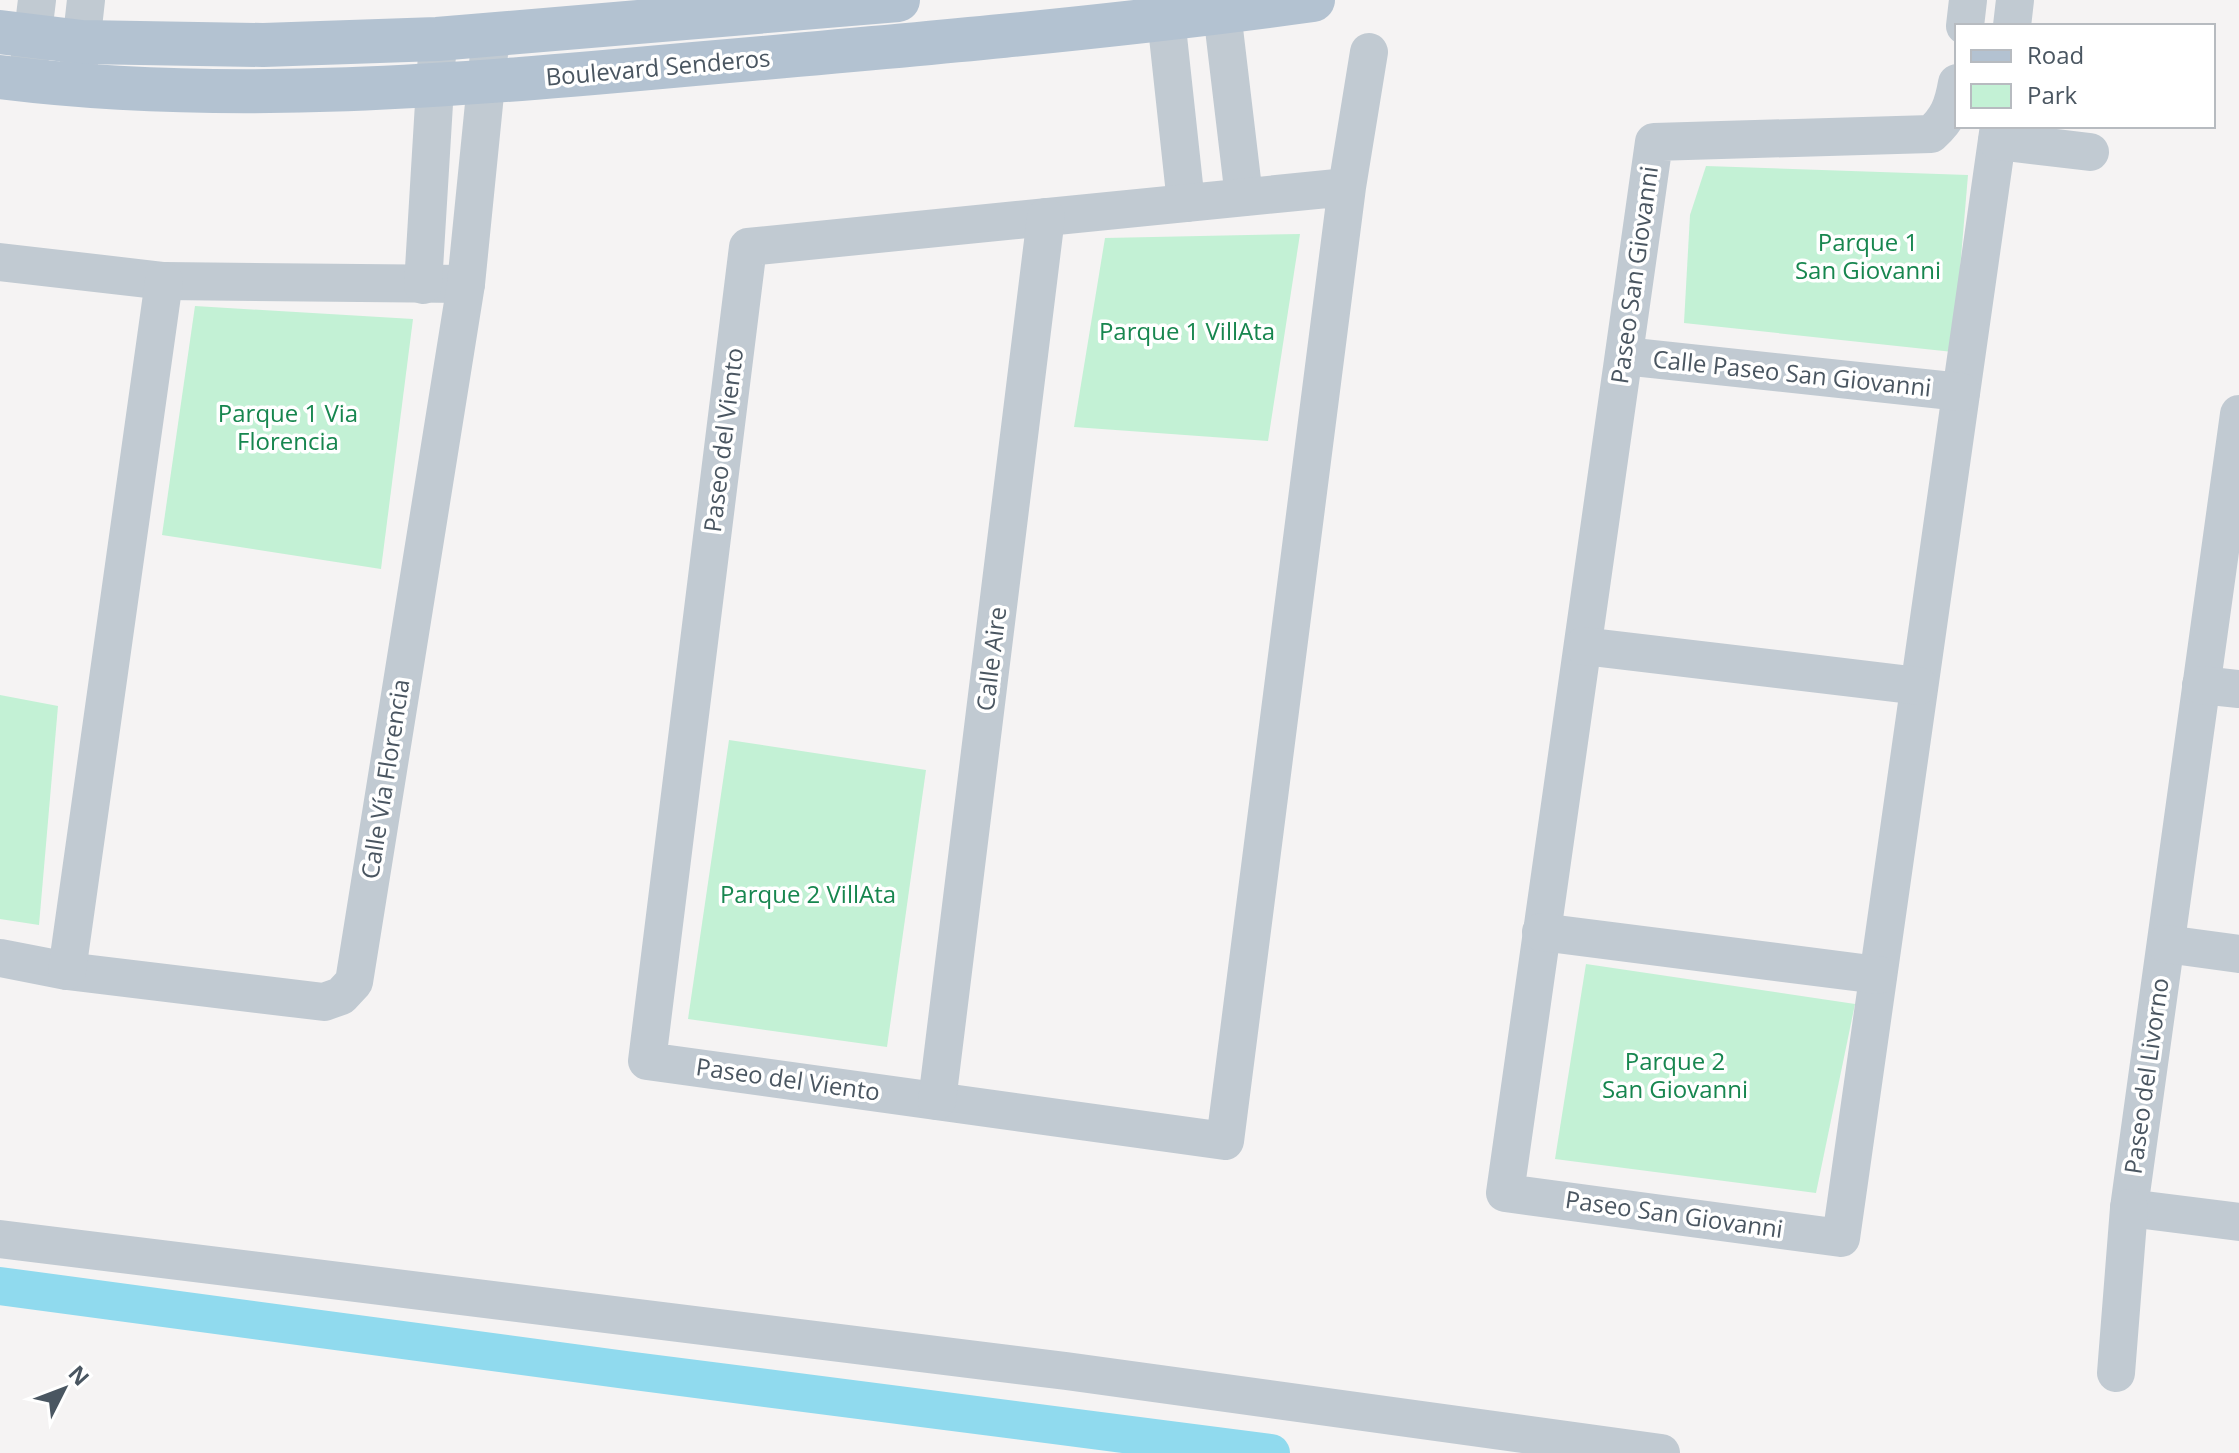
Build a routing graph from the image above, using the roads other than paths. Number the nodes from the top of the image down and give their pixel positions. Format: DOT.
graph roads {
  1 [pos="898,0"];
  2 [pos="1313,0"];
  3 [pos="1968,0"];
  4 [pos="2015,0"];
  5 [pos="834,7"];
  6 [pos="1222,12"];
  7 [pos="1166,18"];
  8 [pos="84,21"];
  9 [pos="23,23"];
  10 [pos="1965,24"];
  11 [pos="2012,24"];
  12 [pos="491,35"];
  13 [pos="437,39"];
  14 [pos="836,52"];
  15 [pos="1369,52"];
  16 [pos="14,79"];
  17 [pos="487,82"];
  18 [pos="436,86"];
  19 [pos="76,87"];
  20 [pos="1955,96"];
  21 [pos="1998,133"];
  22 [pos="2090,152"];
  23 [pos="1347,187"];
  24 [pos="1244,197"];
  25 [pos="1186,203"];
  26 [pos="1046,217"];
  27 [pos="0,262"];
  28 [pos="164,281"];
  29 [pos="466,284"];
  30 [pos="423,285"];
  31 [pos="1624,356"];
  32 [pos="1961,392"];
  33 [pos="2239,414"];
  34 [pos="1583,646"];
  35 [pos="2201,685"];
  36 [pos="1919,686"];
  37 [pos="2239,689"];
  38 [pos="1541,932"];
  39 [pos="2166,944"];
  40 [pos="2239,954"];
  41 [pos="0,958"];
  42 [pos="67,971"];
  43 [pos="1878,975"];
  44 [pos="937,1101"];
  45 [pos="2129,1208"];
  46 [pos="2239,1222"];
  47 [pos="0,1239"];
  48 [pos="2116,1373"];
  49 [pos="1661,1453"];
  1 -- 5 [label="main road, Boulevard Senderos"];
  2 -- 6 [label="main road, Boulevard Senderos"];
  3 -- 10 [label="street"];
  4 -- 11 [label="street"];
  5 -- 12 [label="main road, Boulevard Senderos"];
  5 -- 14 [label="main road"];
  6 -- 7 [label="main road, Boulevard Senderos"];
  6 -- 24 [label="street"];
  7 -- 14 [label="main road, Boulevard Senderos"];
  7 -- 25 [label="street"];
  8 -- 9 [label="main road, Boulevard Senderos"];
  8 -- 13 [label="main road, Boulevard Senderos"];
  8 -- 19 [label="street"];
  9 -- 16 [label="street"];
  12 -- 13 [label="main road, Boulevard Senderos"];
  12 -- 17 [label="street, Calle Vía Florencia"];
  13 -- 18 [label="street"];
  14 -- 17 [label="main road, Boulevard Senderos"];
  15 -- 23 [label="street, Paseo del Viento"];
  16 -- 19 [label="main road, Boulevard Senderos"];
  17 -- 18 [label="main road, Boulevard Senderos"];
  17 -- 29 [label="street, Calle Vía Florencia"];
  18 -- 19 [label="main road, Boulevard Senderos"];
  18 -- 30 [label="street"];
  20 -- 31 [label="street, Paseo San Giovanni"];
  21 -- 22 [label="street"];
  21 -- 32 [label="street, Paseo San Giovanni"];
  23 -- 24 [label="street, Paseo del Viento"];
  23 -- 44 [label="street, Paseo del Viento"];
  24 -- 25 [label="street, Paseo del Viento"];
  25 -- 26 [label="street, Paseo del Viento"];
  26 -- 44 [label="street, Calle Aire"];
  26 -- 44 [label="street, Paseo del Viento"];
  27 -- 28 [label="street"];
  28 -- 30 [label="street"];
  28 -- 42 [label="street"];
  29 -- 30 [label="street"];
  29 -- 42 [label="street, Calle Vía Florencia"];
  31 -- 32 [label="street, Calle Paseo San Giovanni"];
  31 -- 34 [label="street, Paseo San Giovanni"];
  32 -- 36 [label="street, Paseo San Giovanni"];
  33 -- 35 [label="street, Paseo del Livorno"];
  34 -- 36 [label="street"];
  34 -- 38 [label="street, Paseo San Giovanni"];
  35 -- 37 [label="street"];
  35 -- 39 [label="street, Paseo del Livorno"];
  36 -- 43 [label="street, Paseo San Giovanni"];
  38 -- 43 [label="street"];
  38 -- 43 [label="street, Paseo San Giovanni"];
  39 -- 40 [label="street, Paseo del Livorno"];
  39 -- 45 [label="street, Paseo del Livorno"];
  41 -- 42 [label="street, Calle Vía Florencia"];
  45 -- 46 [label="street, Paseo del Livorno"];
  45 -- 48 [label="street, Paseo del Livorno"];
  47 -- 49 [label="street"];
}
